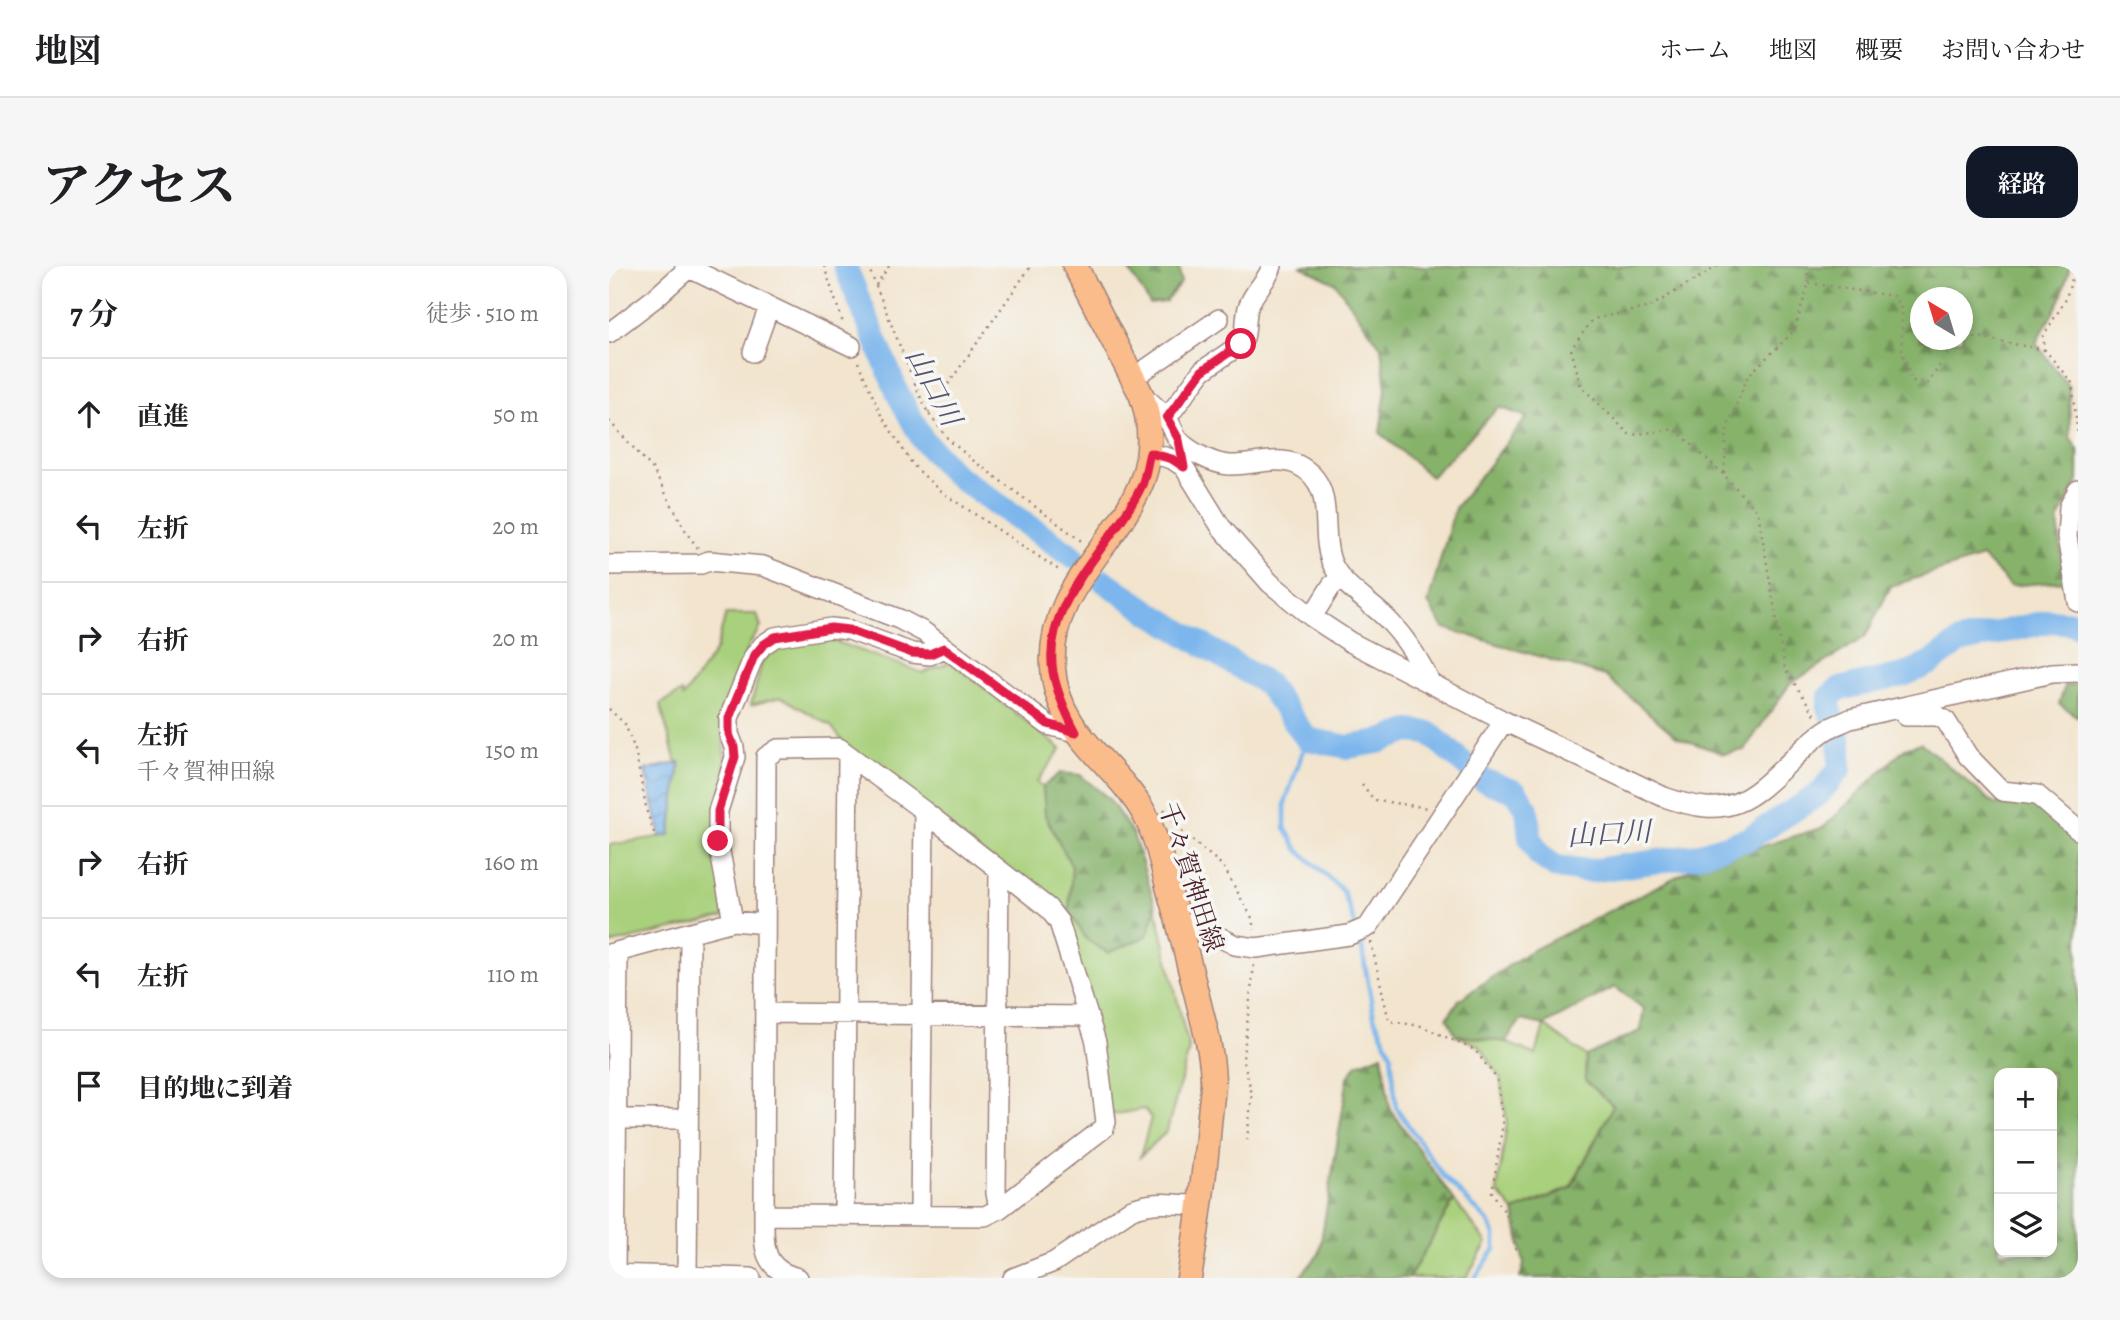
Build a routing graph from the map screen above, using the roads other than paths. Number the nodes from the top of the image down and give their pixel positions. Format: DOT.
graph roads {
  1 [pos="1075,266"];
  2 [pos="1272,266"];
  3 [pos="689,267"];
  4 [pos="769,307"];
  5 [pos="1219,319"];
  6 [pos="609,333"];
  7 [pos="851,346"];
  8 [pos="753,352"];
  9 [pos="1137,386"];
  10 [pos="1167,418"];
  11 [pos="1179,440"];
  12 [pos="1150,453"];
  13 [pos="1184,467"];
  14 [pos="2078,490"];
  15 [pos="609,565"];
  16 [pos="1343,581"];
  17 [pos="2078,602"];
  18 [pos="1312,617"];
  19 [pos="944,648"];
  20 [pos="2078,672"];
  21 [pos="1431,684"];
  22 [pos="1906,708"];
  23 [pos="1504,722"];
  24 [pos="1076,732"];
  25 [pos="848,755"];
  26 [pos="923,810"];
  27 [pos="2078,830"];
  28 [pos="999,870"];
  29 [pos="1178,921"];
  30 [pos="733,922"];
  31 [pos="765,924"];
  32 [pos="690,933"];
  33 [pos="613,953"];
  34 [pos="765,1013"];
  35 [pos="846,1014"];
  36 [pos="922,1014"];
  37 [pos="997,1015"];
  38 [pos="1088,1016"];
  39 [pos="616,1119"];
  40 [pos="688,1119"];
  41 [pos="1201,1206"];
  42 [pos="999,1209"];
  43 [pos="764,1215"];
  44 [pos="843,1216"];
  45 [pos="920,1216"];
  46 [pos="776,1270"];
  47 [pos="613,1275"];
  48 [pos="687,1275"];
  49 [pos="752,1278"];
  50 [pos="797,1278"];
  51 [pos="1013,1278"];
  52 [pos="1189,1278"];
  1 -- 9 [label="main road, 千々賀神田線"];
  2 -- 10 [label="street"];
  3 -- 4 [label="street"];
  3 -- 6 [label="street"];
  4 -- 7 [label="street"];
  4 -- 8 [label="street"];
  5 -- 9 [label="street"];
  9 -- 10 [label="street"];
  9 -- 12 [label="main road, 千々賀神田線"];
  10 -- 11 [label="street"];
  11 -- 13 [label="street"];
  11 -- 16 [label="street"];
  12 -- 13 [label="street"];
  12 -- 24 [label="main road, 千々賀神田線"];
  13 -- 18 [label="street"];
  14 -- 17 [label="street"];
  15 -- 19 [label="street"];
  16 -- 18 [label="street"];
  16 -- 21 [label="street"];
  18 -- 21 [label="street"];
  19 -- 24 [label="street"];
  19 -- 30 [label="street"];
  20 -- 22 [label="street"];
  21 -- 23 [label="street"];
  22 -- 23 [label="street"];
  22 -- 27 [label="street"];
  23 -- 29 [label="street"];
  24 -- 29 [label="main road, 千々賀神田線"];
  25 -- 26 [label="street"];
  25 -- 31 [label="street"];
  25 -- 35 [label="street"];
  26 -- 28 [label="street"];
  26 -- 36 [label="street"];
  28 -- 37 [label="street"];
  28 -- 38 [label="street"];
  29 -- 41 [label="main road, 千々賀神田線"];
  30 -- 31 [label="street"];
  30 -- 32 [label="street"];
  31 -- 34 [label="street"];
  32 -- 33 [label="street"];
  32 -- 40 [label="street"];
  33 -- 39 [label="street"];
  34 -- 35 [label="street"];
  34 -- 43 [label="street"];
  35 -- 36 [label="street"];
  35 -- 44 [label="street"];
  36 -- 37 [label="street"];
  36 -- 45 [label="street"];
  37 -- 38 [label="street"];
  37 -- 42 [label="street"];
  38 -- 42 [label="street"];
  39 -- 40 [label="street"];
  39 -- 47 [label="street"];
  40 -- 48 [label="street"];
  41 -- 51 [label="street"];
  41 -- 52 [label="main road, 千々賀神田線"];
  42 -- 45 [label="street"];
  43 -- 44 [label="street"];
  43 -- 46 [label="street"];
  44 -- 45 [label="street"];
  46 -- 49 [label="street"];
  46 -- 50 [label="street"];
  47 -- 48 [label="street"];
  48 -- 49 [label="street"];
}
